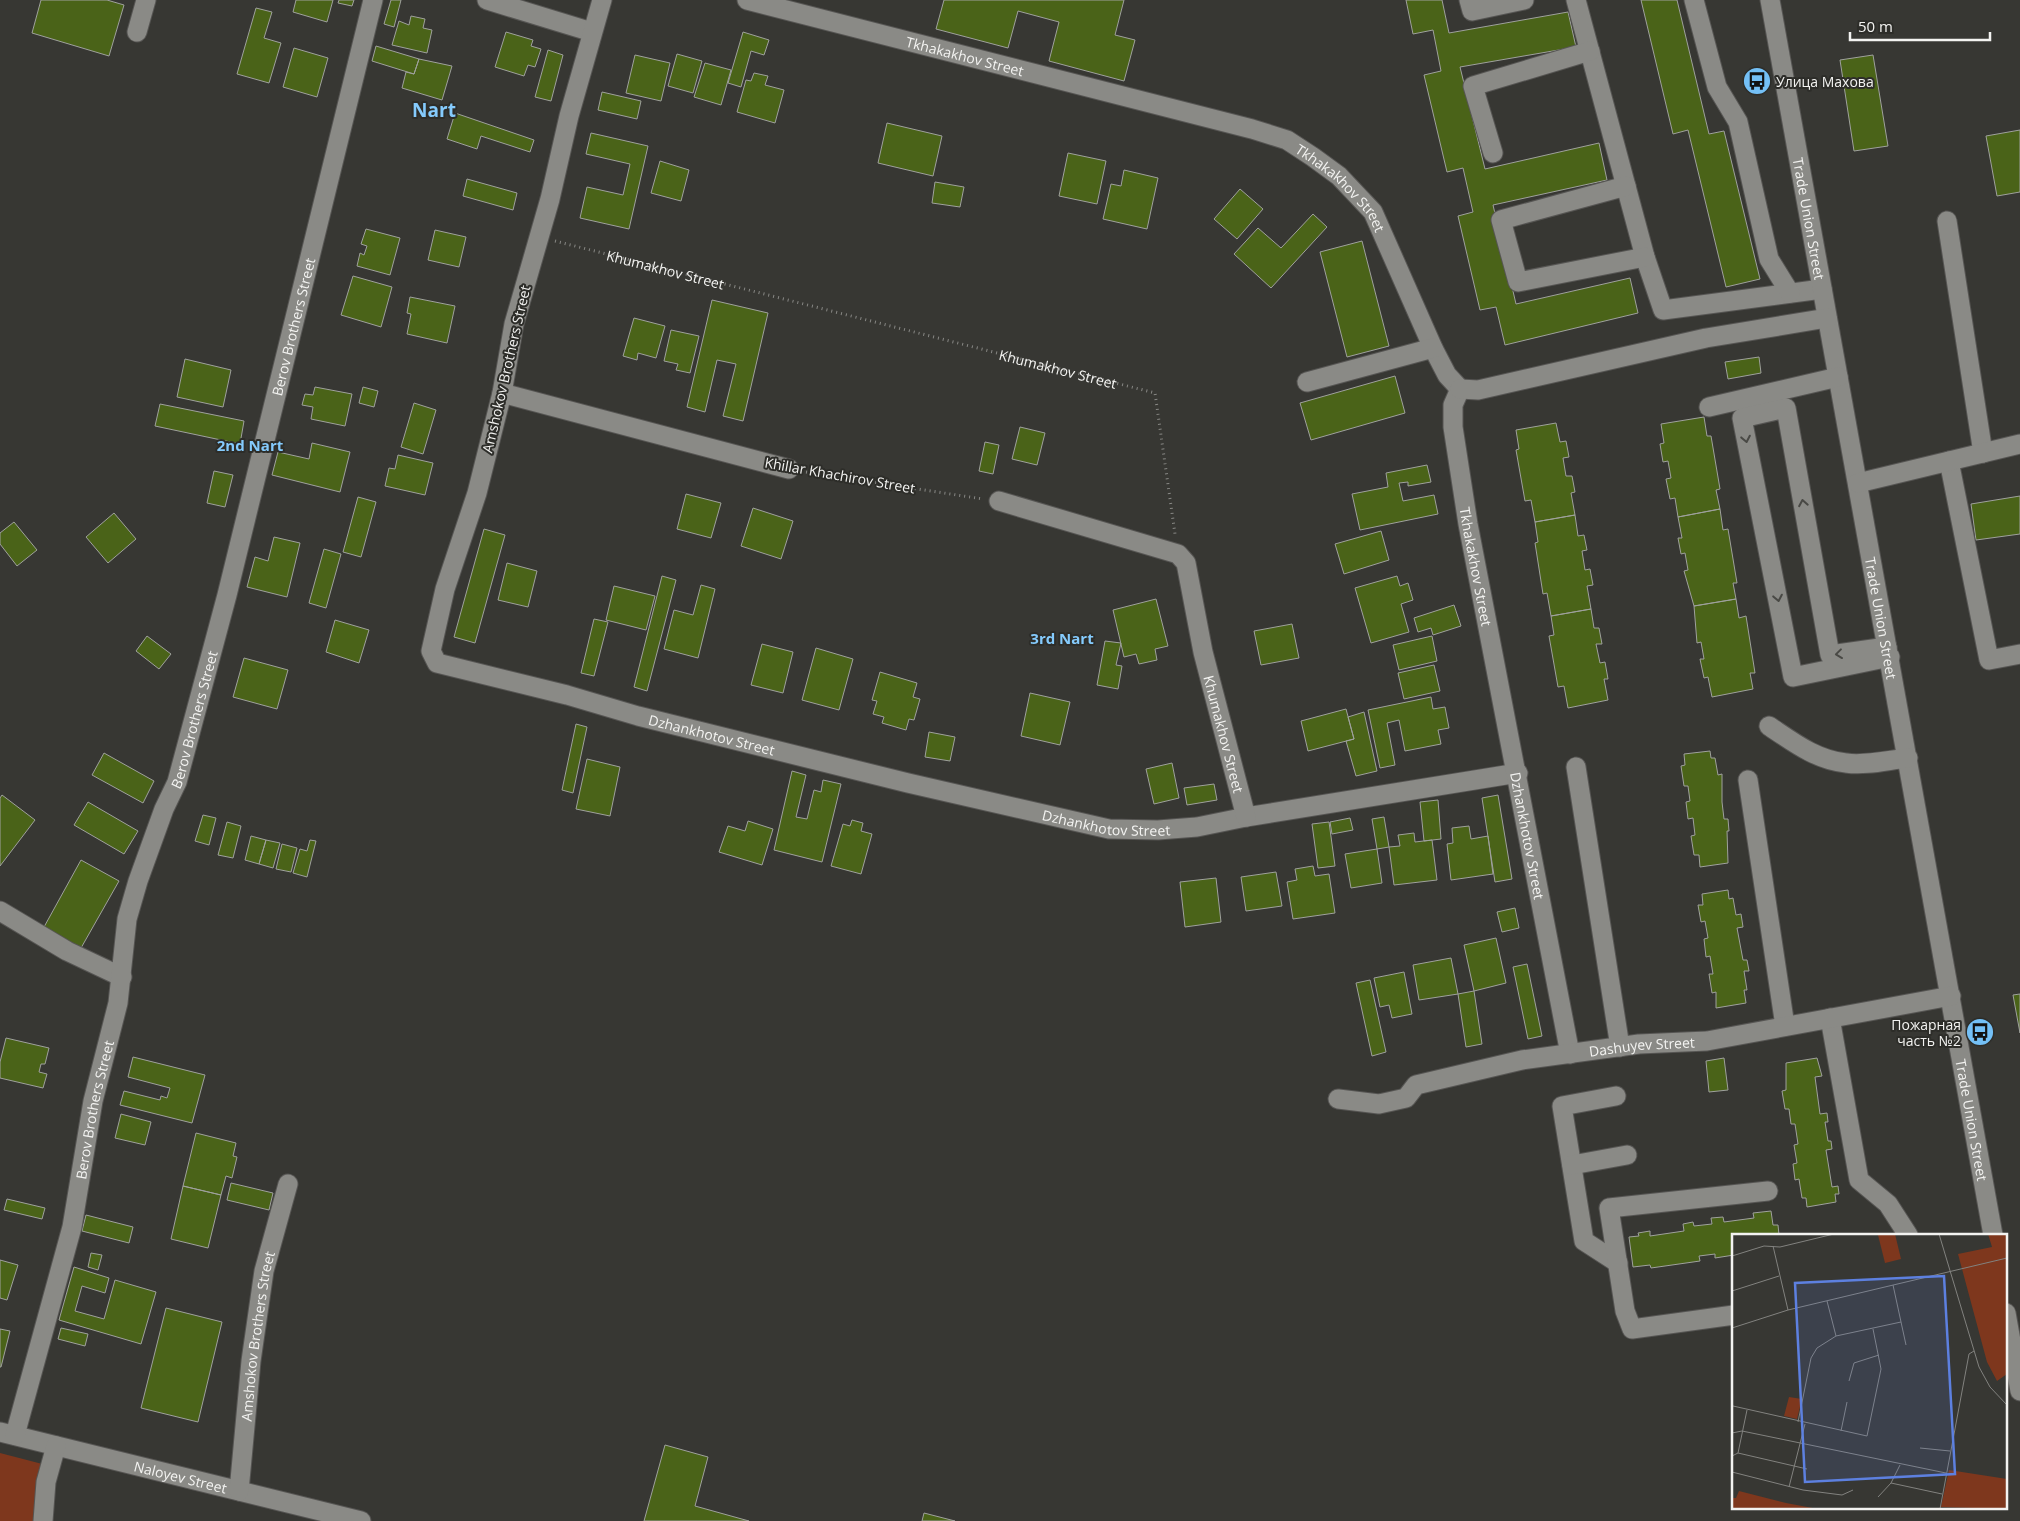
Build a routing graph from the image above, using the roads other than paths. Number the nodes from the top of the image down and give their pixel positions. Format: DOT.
graph roads {
  1 [pos="146,0"];
  2 [pos="373,0"];
  3 [pos="488,0"];
  4 [pos="602,0"];
  5 [pos="747,0"];
  6 [pos="1469,0"];
  7 [pos="1524,0"];
  8 [pos="1576,0"];
  9 [pos="1694,0"];
  10 [pos="1770,0"];
  11 [pos="137,32"];
  12 [pos="592,32"];
  13 [pos="1590,51"];
  14 [pos="1493,153"];
  15 [pos="1626,186"];
  16 [pos="1947,221"];
  17 [pos="1645,257"];
  18 [pos="1822,289"];
  19 [pos="1790,294"];
  20 [pos="1827,318"];
  21 [pos="1433,348"];
  22 [pos="1838,377"];
  23 [pos="1307,382"];
  24 [pos="1460,390"];
  25 [pos="502,393"];
  26 [pos="1709,407"];
  27 [pos="2020,444"];
  28 [pos="1983,453"];
  29 [pos="1949,460"];
  30 [pos="788,469"];
  31 [pos="1858,483"];
  32 [pos="998,501"];
  33 [pos="431,651"];
  34 [pos="1889,652"];
  35 [pos="2020,654"];
  36 [pos="1769,726"];
  37 [pos="1908,758"];
  38 [pos="1576,767"];
  39 [pos="1518,773"];
  40 [pos="1748,780"];
  41 [pos="1246,817"];
  42 [pos="0,910"];
  43 [pos="122,977"];
  44 [pos="1951,996"];
  45 [pos="1830,1018"];
  46 [pos="1785,1026"];
  47 [pos="1620,1047"];
  48 [pos="1570,1054"];
  49 [pos="1616,1096"];
  50 [pos="1338,1100"];
  51 [pos="1627,1155"];
  52 [pos="1572,1165"];
  53 [pos="288,1184"];
  54 [pos="1768,1191"];
  55 [pos="1907,1234"];
  56 [pos="1993,1234"];
  57 [pos="1618,1263"];
  58 [pos="1732,1315"];
  59 [pos="2008,1324"];
  60 [pos="2020,1391"];
  61 [pos="7,1434"];
  62 [pos="56,1446"];
  63 [pos="239,1491"];
  64 [pos="316,1516"];
  65 [pos="43,1521"];
  66 [pos="361,1521"];
  1 -- 11 [label="street"];
  2 -- 43 [label="street, Berov Brothers Street"];
  3 -- 12 [label="street"];
  4 -- 12 [label="street, Amshokov Brothers Street"];
  5 -- 21 [label="street, Tkhakakhov Street"];
  6 -- 7 [label="street"];
  8 -- 13 [label="street"];
  9 -- 19 [label="street"];
  10 -- 18 [label="street, Trade Union Street"];
  12 -- 25 [label="street, Amshokov Brothers Street"];
  13 -- 14 [label="street"];
  13 -- 15 [label="street"];
  15 -- 17 [label="street"];
  15 -- 17 [label="street"];
  16 -- 28 [label="street"];
  17 -- 19 [label="street"];
  18 -- 19 [label="street"];
  18 -- 20 [label="street, Trade Union Street"];
  20 -- 22 [label="street, Trade Union Street"];
  20 -- 24 [label="street"];
  21 -- 23 [label="street"];
  21 -- 24 [label="street, Tkhakakhov Street"];
  22 -- 26 [label="street"];
  22 -- 31 [label="street, Trade Union Street"];
  24 -- 39 [label="street, Tkhakakhov Street"];
  25 -- 30 [label="street, Khillar Khachirov Street"];
  25 -- 33 [label="street, Amshokov Brothers Street"];
  27 -- 28 [label="street"];
  28 -- 29 [label="street"];
  29 -- 31 [label="street"];
  29 -- 35 [label="street"];
  31 -- 34 [label="street, Trade Union Street"];
  32 -- 41 [label="street, Khumakhov Street"];
  33 -- 41 [label="street, Dzhankhotov Street"];
  34 -- 34 [label="street, one-way"];
  34 -- 37 [label="street, Trade Union Street"];
  36 -- 37 [label="street"];
  37 -- 44 [label="street, Trade Union Street"];
  38 -- 47 [label="street"];
  39 -- 41 [label="street, Dzhankhotov Street"];
  39 -- 48 [label="street, Dzhankhotov Street"];
  40 -- 46 [label="street"];
  42 -- 43 [label="street"];
  43 -- 61 [label="street, Berov Brothers Street"];
  44 -- 45 [label="street, Dashuyev Street"];
  44 -- 56 [label="street, Trade Union Street"];
  45 -- 46 [label="street, Dashuyev Street"];
  45 -- 55 [label="street"];
  46 -- 47 [label="street, Dashuyev Street"];
  47 -- 48 [label="street, Dashuyev Street"];
  48 -- 50 [label="street, Dashuyev Street"];
  49 -- 52 [label="street"];
  51 -- 52 [label="street"];
  52 -- 57 [label="street"];
  53 -- 63 [label="street, Amshokov Brothers Street"];
  54 -- 57 [label="street"];
  57 -- 58 [label="street"];
  59 -- 60 [label="street"];
  61 -- 62 [label="street, Naloyev Street"];
  62 -- 63 [label="street, Naloyev Street"];
  62 -- 65 [label="street"];
  63 -- 64 [label="street, Naloyev Street"];
  64 -- 66 [label="street, Naloyev Street"];
}
